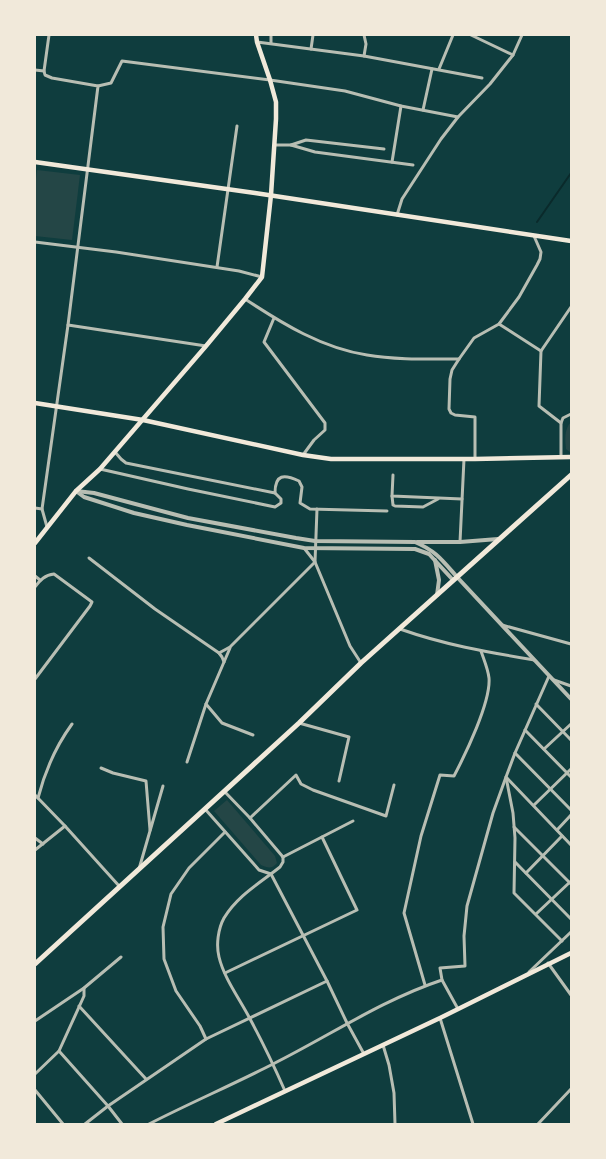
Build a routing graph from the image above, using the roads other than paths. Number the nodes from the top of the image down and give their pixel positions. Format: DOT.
graph roads {
  1 [pos="49,35"];
  2 [pos="256,35"];
  3 [pos="271,35"];
  4 [pos="313,35"];
  5 [pos="364,35"];
  6 [pos="453,35"];
  7 [pos="471,35"];
  8 [pos="522,35"];
  9 [pos="257,42"];
  10 [pos="271,44"];
  11 [pos="311,48"];
  12 [pos="513,55"];
  13 [pos="364,56"];
  14 [pos="432,68"];
  15 [pos="35,70"];
  16 [pos="439,70"];
  17 [pos="44,71"];
  18 [pos="482,78"];
  19 [pos="270,80"];
  20 [pos="98,86"];
  21 [pos="401,106"];
  22 [pos="423,110"];
  23 [pos="458,116"];
  24 [pos="237,126"];
  25 [pos="275,145"];
  26 [pos="291,145"];
  27 [pos="384,150"];
  28 [pos="35,162"];
  29 [pos="392,162"];
  30 [pos="413,165"];
  31 [pos="87,170"];
  32 [pos="228,189"];
  33 [pos="270,195"];
  34 [pos="397,215"];
  35 [pos="534,236"];
  36 [pos="571,241"];
  37 [pos="35,242"];
  38 [pos="77,248"];
  39 [pos="217,268"];
  40 [pos="262,277"];
  41 [pos="245,299"];
  42 [pos="571,307"];
  43 [pos="274,318"];
  44 [pos="499,324"];
  45 [pos="68,325"];
  46 [pos="206,346"];
  47 [pos="541,351"];
  48 [pos="458,359"];
  49 [pos="35,403"];
  50 [pos="57,407"];
  51 [pos="571,414"];
  52 [pos="143,420"];
  53 [pos="561,423"];
  54 [pos="115,452"];
  55 [pos="303,454"];
  56 [pos="560,457"];
  57 [pos="571,457"];
  58 [pos="464,459"];
  59 [pos="475,459"];
  60 [pos="100,469"];
  61 [pos="393,475"];
  62 [pos="571,475"];
  63 [pos="76,491"];
  64 [pos="275,494"];
  65 [pos="392,496"];
  66 [pos="440,498"];
  67 [pos="462,499"];
  68 [pos="35,508"];
  69 [pos="42,509"];
  70 [pos="317,509"];
  71 [pos="387,511"];
  72 [pos="47,527"];
  73 [pos="498,539"];
  74 [pos="315,541"];
  75 [pos="414,542"];
  76 [pos="460,542"];
  77 [pos="35,543"];
  78 [pos="304,548"];
  79 [pos="315,548"];
  80 [pos="89,558"];
  81 [pos="435,559"];
  82 [pos="315,562"];
  83 [pos="35,576"];
  84 [pos="455,579"];
  85 [pos="40,580"];
  86 [pos="35,587"];
  87 [pos="437,595"];
  88 [pos="501,624"];
  89 [pos="400,629"];
  90 [pos="571,644"];
  91 [pos="230,647"];
  92 [pos="481,651"];
  93 [pos="219,654"];
  94 [pos="535,660"];
  95 [pos="224,662"];
  96 [pos="361,663"];
  97 [pos="549,676"];
  98 [pos="553,679"];
  99 [pos="35,680"];
  100 [pos="571,686"];
  101 [pos="571,699"];
  102 [pos="206,704"];
  103 [pos="536,704"];
  104 [pos="299,723"];
  105 [pos="72,724"];
  106 [pos="571,724"];
  107 [pos="525,730"];
  108 [pos="563,732"];
  109 [pos="253,735"];
  110 [pos="571,740"];
  111 [pos="544,749"];
  112 [pos="515,753"];
  113 [pos="187,762"];
  114 [pos="101,768"];
  115 [pos="571,769"];
  116 [pos="567,773"];
  117 [pos="506,777"];
  118 [pos="571,777"];
  119 [pos="339,781"];
  120 [pos="394,785"];
  121 [pos="163,786"];
  122 [pos="551,789"];
  123 [pos="224,792"];
  124 [pos="36,797"];
  125 [pos="534,805"];
  126 [pos="205,809"];
  127 [pos="571,810"];
  128 [pos="571,815"];
  129 [pos="250,818"];
  130 [pos="353,821"];
  131 [pos="65,826"];
  132 [pos="514,827"];
  133 [pos="150,830"];
  134 [pos="557,830"];
  135 [pos="225,832"];
  136 [pos="322,836"];
  137 [pos="562,836"];
  138 [pos="35,838"];
  139 [pos="43,844"];
  140 [pos="571,845"];
  141 [pos="35,850"];
  142 [pos="544,855"];
  143 [pos="283,856"];
  144 [pos="514,861"];
  145 [pos="138,871"];
  146 [pos="526,873"];
  147 [pos="271,874"];
  148 [pos="571,882"];
  149 [pos="120,887"];
  150 [pos="551,899"];
  151 [pos="536,914"];
  152 [pos="571,919"];
  153 [pos="571,932"];
  154 [pos="304,935"];
  155 [pos="562,941"];
  156 [pos="571,953"];
  157 [pos="121,957"];
  158 [pos="548,963"];
  159 [pos="35,964"];
  160 [pos="225,973"];
  161 [pos="527,974"];
  162 [pos="442,980"];
  163 [pos="327,981"];
  164 [pos="425,986"];
  165 [pos="84,988"];
  166 [pos="571,996"];
  167 [pos="80,1006"];
  168 [pos="458,1009"];
  169 [pos="250,1018"];
  170 [pos="440,1018"];
  171 [pos="35,1021"];
  172 [pos="347,1023"];
  173 [pos="206,1039"];
  174 [pos="382,1045"];
  175 [pos="59,1051"];
  176 [pos="364,1054"];
  177 [pos="273,1064"];
  178 [pos="35,1074"];
  179 [pos="146,1079"];
  180 [pos="571,1089"];
  181 [pos="35,1090"];
  182 [pos="286,1091"];
  183 [pos="108,1106"];
  184 [pos="225,1122"];
  185 [pos="63,1124"];
  186 [pos="85,1124"];
  187 [pos="122,1124"];
  188 [pos="149,1124"];
  189 [pos="216,1124"];
  190 [pos="395,1124"];
  191 [pos="473,1124"];
  192 [pos="538,1124"];
  1 -- 17 [label="street"];
  2 -- 9 [label="main road"];
  3 -- 10 [label="street"];
  4 -- 11 [label="street"];
  5 -- 13 [label="street"];
  6 -- 16 [label="street"];
  7 -- 12 [label="street"];
  8 -- 12 [label="street"];
  9 -- 10 [label="street"];
  9 -- 19 [label="main road"];
  10 -- 11 [label="street"];
  11 -- 13 [label="street"];
  12 -- 23 [label="street"];
  13 -- 14 [label="street"];
  14 -- 16 [label="street"];
  14 -- 22 [label="street"];
  15 -- 17 [label="street"];
  16 -- 18 [label="street"];
  17 -- 20 [label="street"];
  19 -- 20 [label="street"];
  19 -- 21 [label="street"];
  19 -- 25 [label="main road"];
  20 -- 31 [label="street"];
  21 -- 22 [label="street"];
  21 -- 29 [label="street"];
  22 -- 23 [label="street"];
  23 -- 34 [label="street"];
  24 -- 32 [label="street"];
  25 -- 26 [label="street"];
  25 -- 33 [label="main road"];
  26 -- 27 [label="street"];
  26 -- 29 [label="street"];
  28 -- 31 [label="main road"];
  29 -- 30 [label="street"];
  31 -- 32 [label="main road"];
  31 -- 38 [label="street"];
  32 -- 33 [label="main road"];
  32 -- 39 [label="street"];
  33 -- 34 [label="main road"];
  33 -- 40 [label="main road"];
  34 -- 35 [label="main road"];
  35 -- 36 [label="main road"];
  35 -- 44 [label="street"];
  37 -- 38 [label="street"];
  38 -- 39 [label="street"];
  38 -- 45 [label="street"];
  39 -- 40 [label="street"];
  40 -- 41 [label="main road"];
  41 -- 43 [label="street"];
  41 -- 46 [label="main road"];
  42 -- 47 [label="street"];
  43 -- 48 [label="street"];
  43 -- 55 [label="street"];
  44 -- 47 [label="street"];
  44 -- 48 [label="street"];
  45 -- 46 [label="street"];
  45 -- 50 [label="street"];
  46 -- 52 [label="main road"];
  47 -- 53 [label="street"];
  48 -- 59 [label="street"];
  49 -- 50 [label="main road"];
  50 -- 52 [label="main road"];
  50 -- 69 [label="street"];
  51 -- 53 [label="street"];
  52 -- 54 [label="main road"];
  52 -- 55 [label="main road"];
  53 -- 56 [label="street"];
  54 -- 60 [label="main road"];
  54 -- 64 [label="street"];
  55 -- 58 [label="main road"];
  56 -- 57 [label="main road"];
  56 -- 59 [label="main road"];
  58 -- 59 [label="main road"];
  58 -- 67 [label="street"];
  60 -- 63 [label="main road"];
  60 -- 64 [label="street"];
  61 -- 65 [label="street"];
  62 -- 73 [label="main road"];
  63 -- 72 [label="main road"];
  63 -- 74 [label="street"];
  63 -- 78 [label="street"];
  64 -- 70 [label="street"];
  65 -- 66 [label="street"];
  65 -- 66 [label="street"];
  66 -- 67 [label="street"];
  67 -- 76 [label="street"];
  68 -- 69 [label="street"];
  69 -- 72 [label="street"];
  70 -- 71 [label="street"];
  70 -- 74 [label="street"];
  72 -- 77 [label="main road"];
  73 -- 76 [label="street"];
  73 -- 84 [label="main road"];
  74 -- 75 [label="street"];
  74 -- 79 [label="street"];
  75 -- 76 [label="street"];
  75 -- 84 [label="street"];
  78 -- 79 [label="street"];
  78 -- 82 [label="street"];
  79 -- 81 [label="street"];
  79 -- 82 [label="street"];
  80 -- 93 [label="street"];
  81 -- 84 [label="street"];
  81 -- 87 [label="street"];
  82 -- 91 [label="street"];
  82 -- 96 [label="street"];
  83 -- 85 [label="street"];
  84 -- 87 [label="main road"];
  84 -- 88 [label="street"];
  85 -- 86 [label="street"];
  85 -- 99 [label="street"];
  87 -- 89 [label="main road"];
  88 -- 90 [label="street"];
  88 -- 94 [label="street"];
  89 -- 92 [label="street"];
  89 -- 96 [label="main road"];
  91 -- 93 [label="street"];
  91 -- 95 [label="street"];
  92 -- 94 [label="street"];
  92 -- 164 [label="street"];
  93 -- 95 [label="street"];
  94 -- 97 [label="street"];
  95 -- 102 [label="street"];
  96 -- 104 [label="main road"];
  97 -- 98 [label="street"];
  97 -- 103 [label="street"];
  98 -- 100 [label="street"];
  98 -- 101 [label="street"];
  102 -- 109 [label="street"];
  102 -- 113 [label="street"];
  103 -- 107 [label="street"];
  103 -- 108 [label="street"];
  104 -- 119 [label="street"];
  104 -- 123 [label="main road"];
  105 -- 124 [label="street"];
  106 -- 108 [label="street"];
  107 -- 111 [label="street"];
  107 -- 112 [label="street"];
  108 -- 110 [label="street"];
  108 -- 111 [label="street"];
  111 -- 116 [label="street"];
  112 -- 117 [label="street"];
  112 -- 122 [label="street"];
  114 -- 133 [label="street"];
  115 -- 116 [label="street"];
  116 -- 118 [label="street"];
  116 -- 122 [label="street"];
  117 -- 125 [label="street"];
  117 -- 132 [label="street"];
  117 -- 162 [label="street"];
  120 -- 129 [label="street"];
  121 -- 133 [label="street"];
  122 -- 125 [label="street"];
  122 -- 127 [label="street"];
  123 -- 126 [label="main road"];
  123 -- 129 [label="street"];
  124 -- 131 [label="street"];
  125 -- 134 [label="street"];
  126 -- 135 [label="street"];
  126 -- 145 [label="main road"];
  128 -- 134 [label="street"];
  129 -- 143 [label="street"];
  130 -- 136 [label="street"];
  131 -- 139 [label="street"];
  131 -- 149 [label="street"];
  132 -- 142 [label="street"];
  132 -- 144 [label="street"];
  133 -- 145 [label="street"];
  134 -- 137 [label="street"];
  135 -- 147 [label="street"];
  135 -- 173 [label="street"];
  136 -- 143 [label="street"];
  136 -- 154 [label="street"];
  137 -- 140 [label="street"];
  137 -- 142 [label="street"];
  138 -- 139 [label="street"];
  139 -- 141 [label="street"];
  142 -- 146 [label="street"];
  142 -- 148 [label="street"];
  143 -- 147 [label="street"];
  144 -- 146 [label="street"];
  144 -- 151 [label="street"];
  145 -- 149 [label="main road"];
  146 -- 150 [label="street"];
  147 -- 154 [label="street"];
  147 -- 160 [label="street"];
  148 -- 150 [label="street"];
  149 -- 159 [label="main road"];
  150 -- 151 [label="street"];
  150 -- 152 [label="street"];
  151 -- 155 [label="street"];
  153 -- 155 [label="street"];
  154 -- 160 [label="street"];
  154 -- 163 [label="street"];
  155 -- 161 [label="street"];
  156 -- 158 [label="main road"];
  157 -- 165 [label="street"];
  158 -- 161 [label="main road"];
  158 -- 166 [label="street"];
  160 -- 169 [label="street"];
  161 -- 168 [label="main road"];
  162 -- 164 [label="street"];
  162 -- 168 [label="street"];
  163 -- 169 [label="street"];
  163 -- 172 [label="street"];
  164 -- 172 [label="street"];
  165 -- 167 [label="street"];
  165 -- 171 [label="street"];
  167 -- 175 [label="street"];
  167 -- 179 [label="street"];
  168 -- 170 [label="main road"];
  169 -- 173 [label="street"];
  169 -- 177 [label="street"];
  170 -- 174 [label="main road"];
  170 -- 191 [label="street"];
  172 -- 176 [label="street"];
  172 -- 177 [label="street"];
  173 -- 179 [label="street"];
  174 -- 176 [label="main road"];
  174 -- 190 [label="street"];
  175 -- 178 [label="street"];
  175 -- 183 [label="street"];
  176 -- 182 [label="main road"];
  177 -- 182 [label="street"];
  177 -- 188 [label="street"];
  179 -- 183 [label="street"];
  180 -- 192 [label="street"];
  181 -- 185 [label="street"];
  182 -- 184 [label="main road"];
  183 -- 186 [label="street"];
  183 -- 187 [label="street"];
  184 -- 189 [label="main road"];
}
